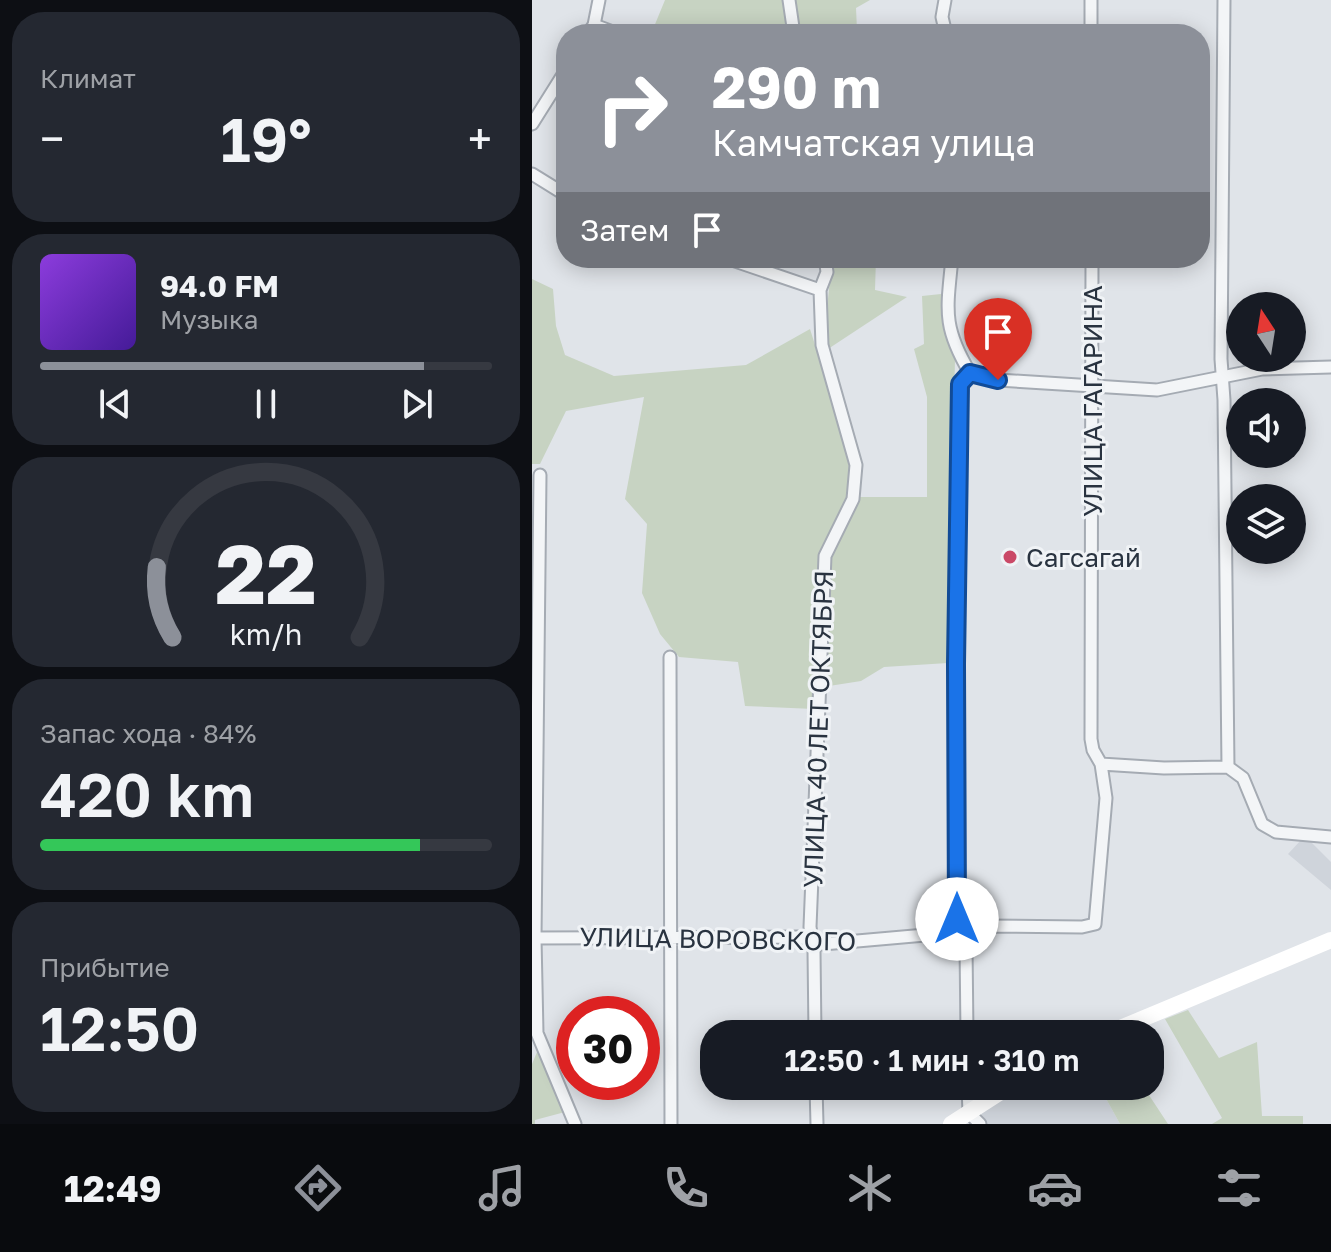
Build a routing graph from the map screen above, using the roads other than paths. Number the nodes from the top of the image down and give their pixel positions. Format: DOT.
graph roads {
  1 [pos="599,0"];
  2 [pos="789,0"];
  3 [pos="945,0"];
  4 [pos="1091,0"];
  5 [pos="1224,0"];
  6 [pos="593,24"];
  7 [pos="793,24"];
  8 [pos="944,24"];
  9 [pos="1091,24"];
  10 [pos="556,86"];
  11 [pos="532,124"];
  12 [pos="532,174"];
  13 [pos="556,189"];
  14 [pos="755,268"];
  15 [pos="826,268"];
  16 [pos="951,268"];
  17 [pos="1092,268"];
  18 [pos="820,290"];
  19 [pos="1331,367"];
  20 [pos="970,373"];
  21 [pos="1222,375"];
  22 [pos="1093,387"];
  23 [pos="540,475"];
  24 [pos="670,657"];
  25 [pos="1101,764"];
  26 [pos="1228,767"];
  27 [pos="1331,837"];
  28 [pos="1095,924"];
  29 [pos="962,931"];
  30 [pos="671,936"];
  31 [pos="534,938"];
  32 [pos="811,940"];
  33 [pos="1331,940"];
  34 [pos="814,1020"];
  35 [pos="967,1020"];
  36 [pos="1140,1020"];
  37 [pos="816,1100"];
  38 [pos="994,1100"];
  39 [pos="974,1118"];
  40 [pos="575,1124"];
  41 [pos="671,1124"];
  42 [pos="817,1124"];
  43 [pos="951,1124"];
  1 -- 6 [label="street"];
  2 -- 7 [label="street"];
  3 -- 8 [label="street"];
  4 -- 9 [label="street"];
  5 -- 21 [label="street"];
  10 -- 11 [label="street"];
  12 -- 13 [label="street"];
  14 -- 18 [label="street"];
  15 -- 18 [label="street, УЛИЦА 40 ЛЕТ ОКТЯБРЯ"];
  16 -- 20 [label="street"];
  17 -- 22 [label="street, УЛИЦА ГАГАРИНА"];
  18 -- 32 [label="street, УЛИЦА 40 ЛЕТ ОКТЯБРЯ"];
  19 -- 21 [label="street"];
  20 -- 22 [label="street"];
  20 -- 29 [label="street"];
  21 -- 22 [label="street"];
  21 -- 26 [label="street"];
  22 -- 25 [label="street, УЛИЦА ГАГАРИНА"];
  23 -- 31 [label="street"];
  24 -- 30 [label="street"];
  25 -- 26 [label="street"];
  25 -- 28 [label="street, УЛИЦА ГАГАРИНА"];
  26 -- 27 [label="street"];
  28 -- 29 [label="street, УЛИЦА ВОРОВСКОГО"];
  29 -- 32 [label="street, УЛИЦА ВОРОВСКОГО"];
  29 -- 35 [label="street"];
  30 -- 31 [label="street, УЛИЦА ВОРОВСКОГО"];
  30 -- 32 [label="street, УЛИЦА ВОРОВСКОГО"];
  30 -- 41 [label="street"];
  31 -- 40 [label="street"];
  32 -- 34 [label="street, УЛИЦА 40 ЛЕТ ОКТЯБРЯ"];
  33 -- 36 [label="street"];
  37 -- 42 [label="street"];
  38 -- 39 [label="street"];
  39 -- 43 [label="street"];
}
